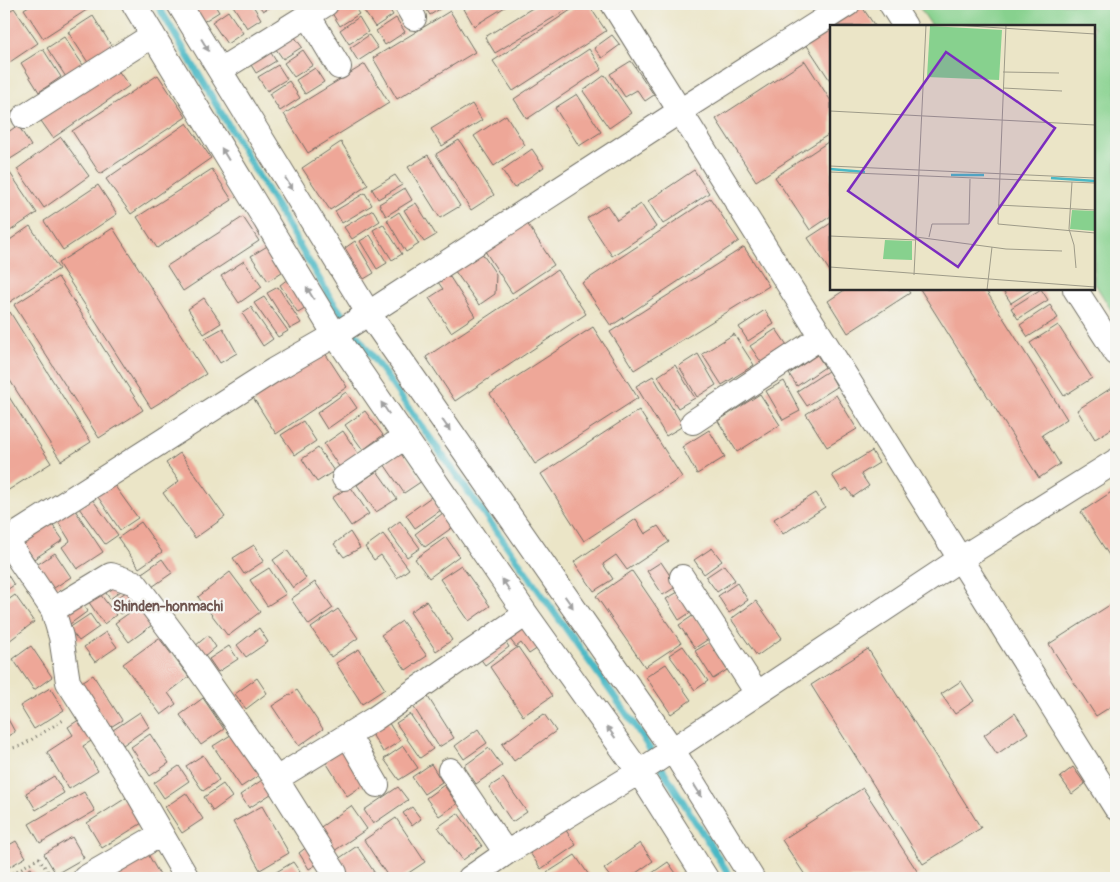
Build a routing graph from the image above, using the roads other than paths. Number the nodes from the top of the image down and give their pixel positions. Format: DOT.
graph roads {
  1 [pos="134,4"];
  2 [pos="180,4"];
  3 [pos="612,4"];
  4 [pos="848,4"];
  5 [pos="891,4"];
  6 [pos="317,9"];
  7 [pos="905,25"];
  8 [pos="153,35"];
  9 [pos="339,67"];
  10 [pos="220,70"];
  11 [pos="680,111"];
  12 [pos="24,117"];
  13 [pos="1076,290"];
  14 [pos="366,315"];
  15 [pos="336,334"];
  16 [pos="821,337"];
  17 [pos="1116,353"];
  18 [pos="693,422"];
  19 [pos="405,437"];
  20 [pos="1116,461"];
  21 [pos="344,478"];
  22 [pos="5,541"];
  23 [pos="960,559"];
  24 [pos="682,576"];
  25 [pos="53,610"];
  26 [pos="526,614"];
  27 [pos="757,693"];
  28 [pos="348,735"];
  29 [pos="656,760"];
  30 [pos="450,770"];
  31 [pos="276,779"];
  32 [pos="377,785"];
  33 [pos="1116,808"];
  34 [pos="161,834"];
  35 [pos="490,869"];
  36 [pos="85,878"];
  37 [pos="187,878"];
  38 [pos="336,878"];
  39 [pos="706,878"];
  40 [pos="752,878"];
  1 -- 8 [label="street"];
  2 -- 10 [label="street, one-way"];
  3 -- 11 [label="street"];
  4 -- 11 [label="street"];
  5 -- 7 [label="street"];
  6 -- 9 [label="street"];
  6 -- 10 [label="street"];
  8 -- 12 [label="street"];
  15 -- 8 [label="street, one-way"];
  10 -- 14 [label="street, one-way"];
  11 -- 14 [label="street"];
  11 -- 16 [label="street"];
  13 -- 17 [label="street"];
  14 -- 15 [label="street"];
  14 -- 29 [label="street, one-way"];
  19 -- 15 [label="street, one-way"];
  15 -- 22 [label="street"];
  16 -- 18 [label="street"];
  16 -- 23 [label="street"];
  19 -- 21 [label="street"];
  26 -- 19 [label="street, one-way"];
  20 -- 23 [label="street"];
  22 -- 25 [label="street"];
  23 -- 27 [label="street"];
  23 -- 33 [label="street"];
  24 -- 27 [label="street"];
  25 -- 31 [label="street"];
  25 -- 34 [label="street"];
  26 -- 28 [label="street"];
  29 -- 26 [label="street, one-way"];
  27 -- 29 [label="street"];
  28 -- 31 [label="street"];
  28 -- 32 [label="street"];
  29 -- 35 [label="street"];
  29 -- 39 [label="street"];
  29 -- 40 [label="street, one-way"];
  30 -- 35 [label="street"];
  31 -- 38 [label="street"];
  34 -- 36 [label="street"];
  34 -- 37 [label="street"];
}
